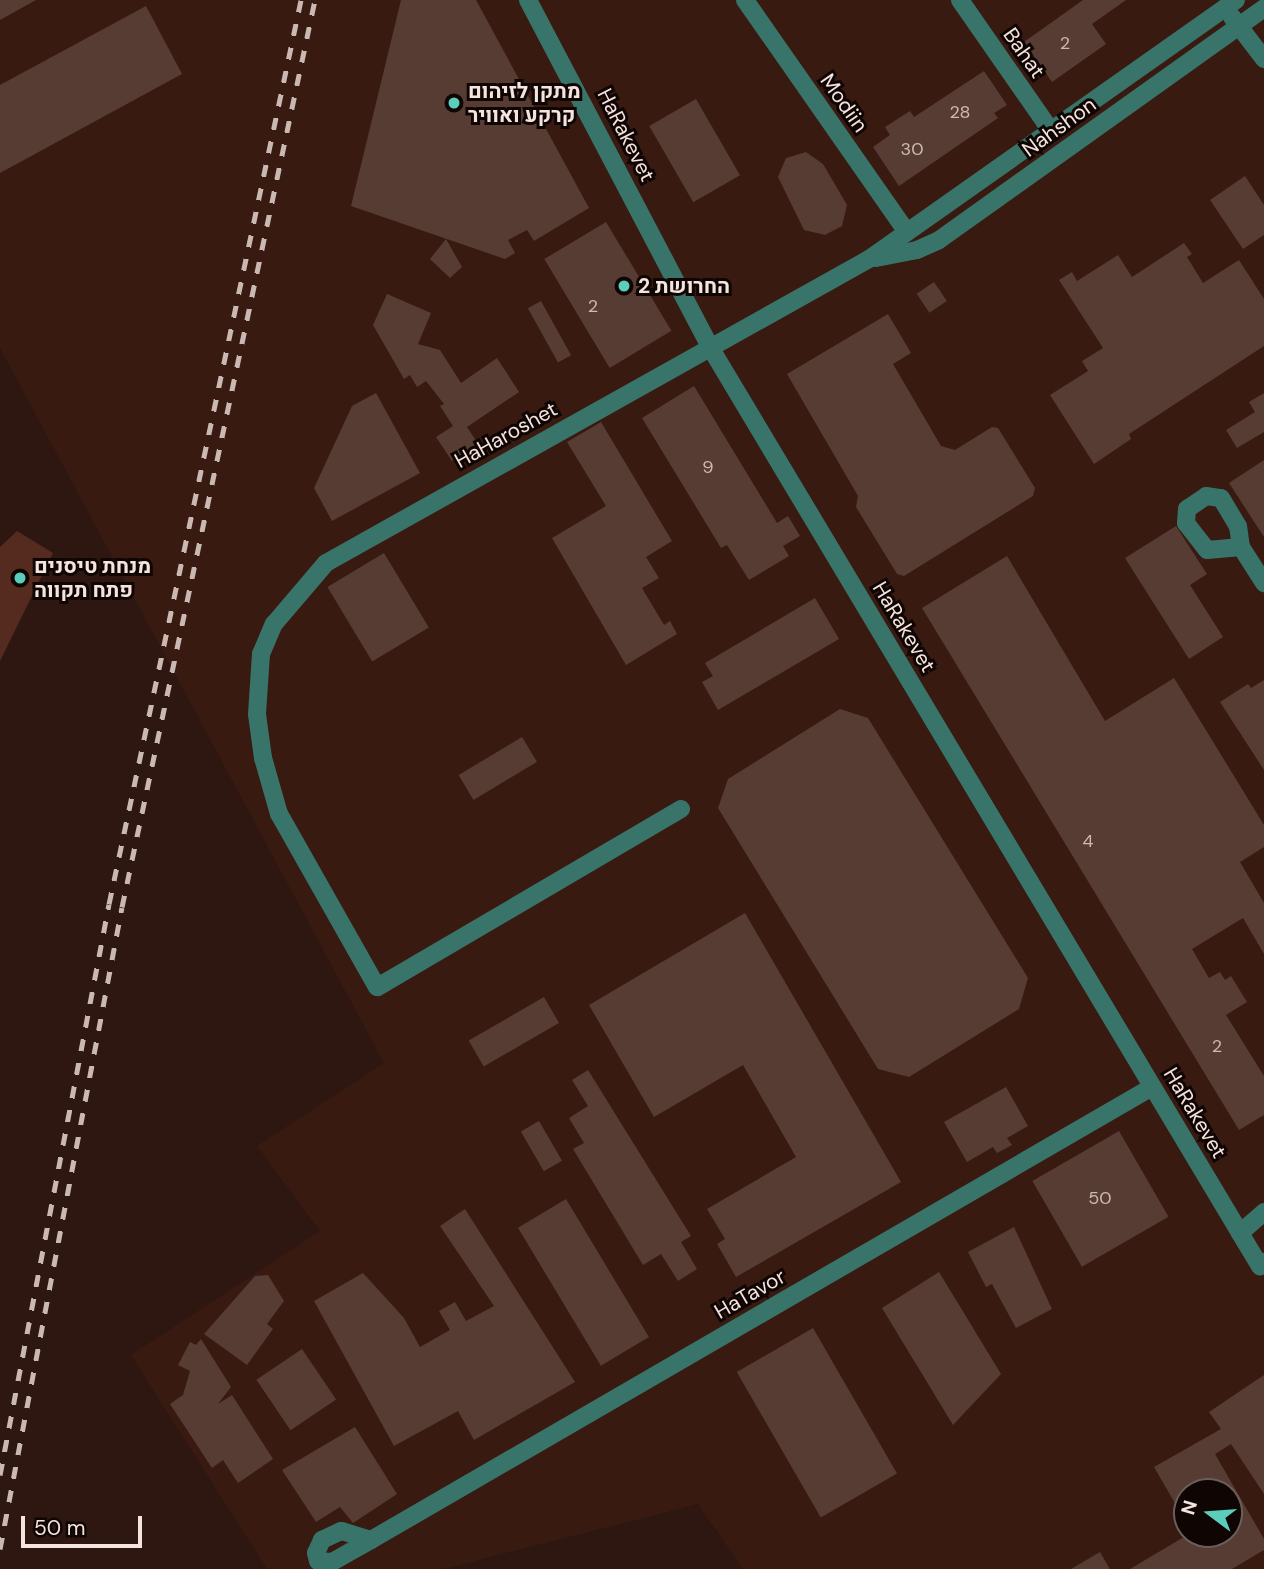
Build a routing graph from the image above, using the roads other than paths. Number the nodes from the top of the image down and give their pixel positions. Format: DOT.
graph roads {
  1 [pos="528,0"];
  2 [pos="745,0"];
  3 [pos="960,0"];
  4 [pos="1227,3"];
  5 [pos="1264,8"];
  6 [pos="1238,26"];
  7 [pos="1264,59"];
  8 [pos="1051,131"];
  9 [pos="906,232"];
  10 [pos="869,259"];
  11 [pos="710,347"];
  12 [pos="1241,547"];
  13 [pos="1264,583"];
  14 [pos="681,809"];
  15 [pos="1152,1087"];
  16 [pos="1264,1212"];
  17 [pos="1240,1233"];
  18 [pos="1262,1264"];
  19 [pos="371,1540"];
  1 -- 11 [label="street, HaRakevet"];
  2 -- 9 [label="street, Modiin"];
  3 -- 8 [label="street, Bahat"];
  4 -- 6 [label="street"];
  4 -- 8 [label="street, Nahshon"];
  5 -- 6 [label="street, Nahshon"];
  6 -- 7 [label="street"];
  6 -- 10 [label="street, Nahshon"];
  8 -- 9 [label="street, Nahshon"];
  9 -- 10 [label="street, Nahshon"];
  10 -- 11 [label="street, Nahshon"];
  11 -- 14 [label="street, HaHaroshet"];
  11 -- 15 [label="street, HaRakevet"];
  12 -- 13 [label="street"];
  15 -- 17 [label="street, HaRakevet"];
  15 -- 19 [label="street, HaTavor"];
  16 -- 17 [label="street"];
  17 -- 18 [label="street, HaRakevet"];
}
